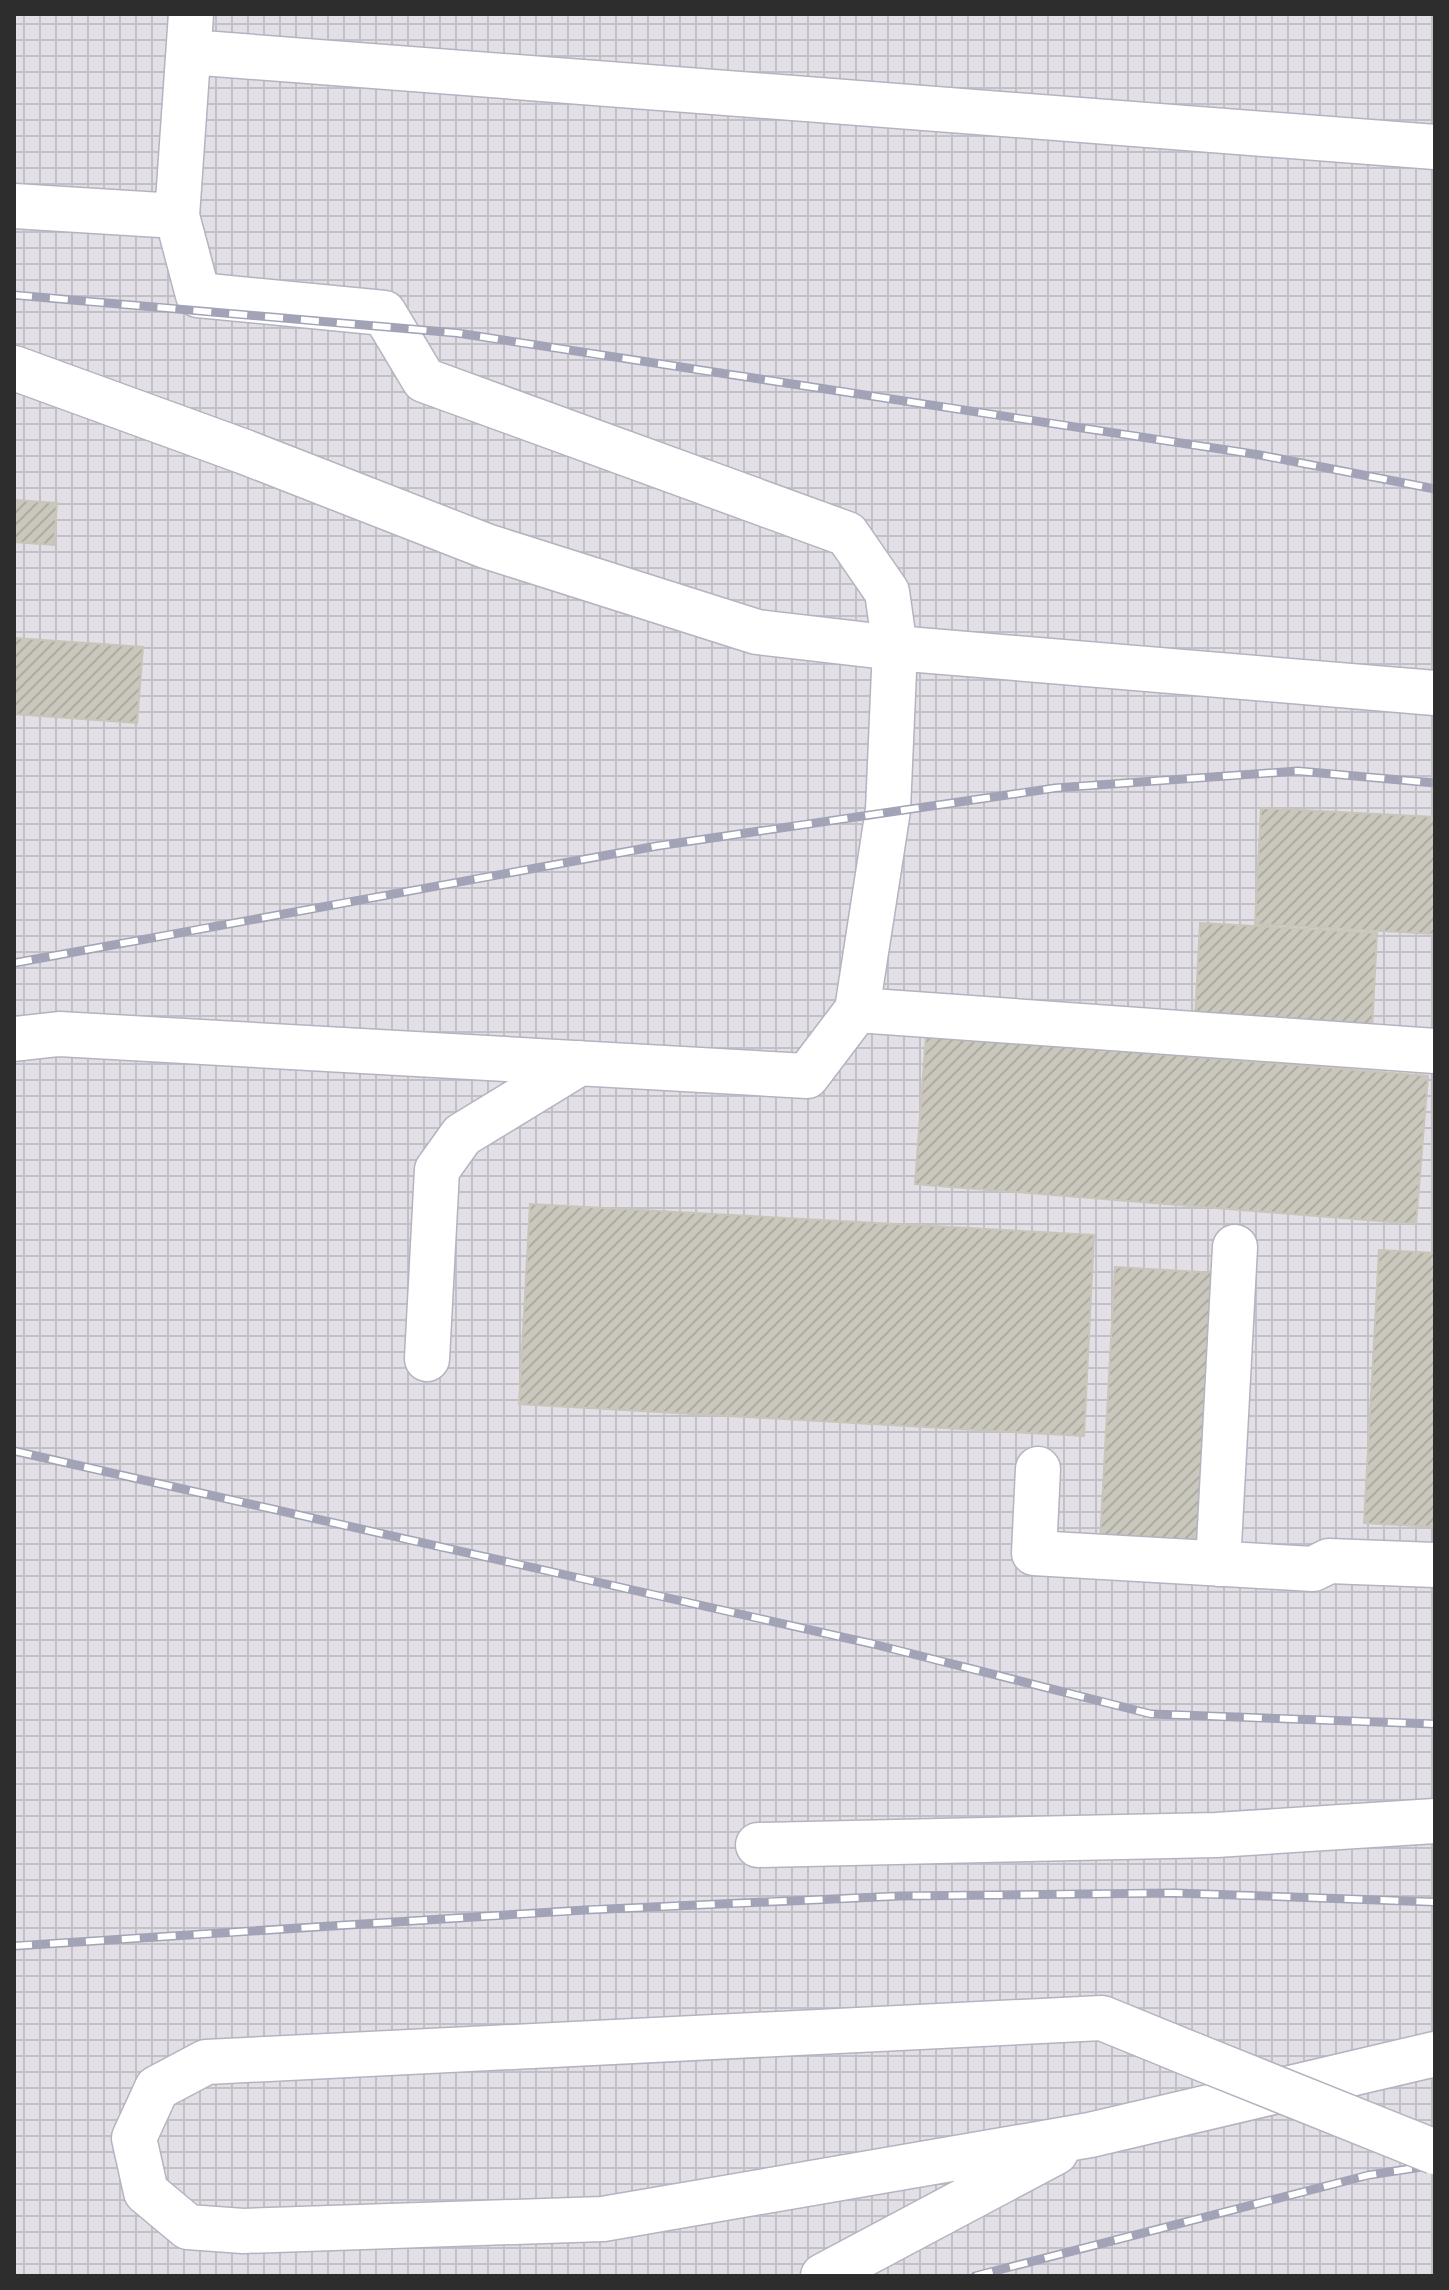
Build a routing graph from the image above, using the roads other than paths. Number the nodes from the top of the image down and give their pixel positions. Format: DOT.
graph roads {
  1 [pos="190,33"];
  2 [pos="1435,147"];
  3 [pos="14,206"];
  4 [pos="177,216"];
  5 [pos="14,368"];
  6 [pos="895,648"];
  7 [pos="1435,693"];
  8 [pos="857,1010"];
  9 [pos="14,1039"];
  10 [pos="1435,1051"];
  11 [pos="580,1063"];
  12 [pos="1235,1247"];
  13 [pos="427,1359"];
  14 [pos="1038,1469"];
  15 [pos="1218,1564"];
  16 [pos="1435,1565"];
  17 [pos="1435,1821"];
  18 [pos="758,1845"];
  19 [pos="1435,2054"];
  20 [pos="1090,2135"];
  21 [pos="1435,2152"];
  22 [pos="823,2276"];
  1 -- 2 [label="lane"];
  1 -- 4 [label="lane"];
  3 -- 4 [label="lane"];
  4 -- 6 [label="lane"];
  5 -- 6 [label="lane"];
  6 -- 7 [label="lane"];
  6 -- 8 [label="lane"];
  8 -- 10 [label="lane"];
  8 -- 11 [label="lane"];
  9 -- 11 [label="lane"];
  11 -- 13 [label="lane"];
  12 -- 15 [label="lane"];
  14 -- 15 [label="lane"];
  15 -- 16 [label="lane"];
  17 -- 18 [label="lane"];
  19 -- 20 [label="lane"];
  20 -- 21 [label="lane, bridge"];
  20 -- 22 [label="lane"];
}
